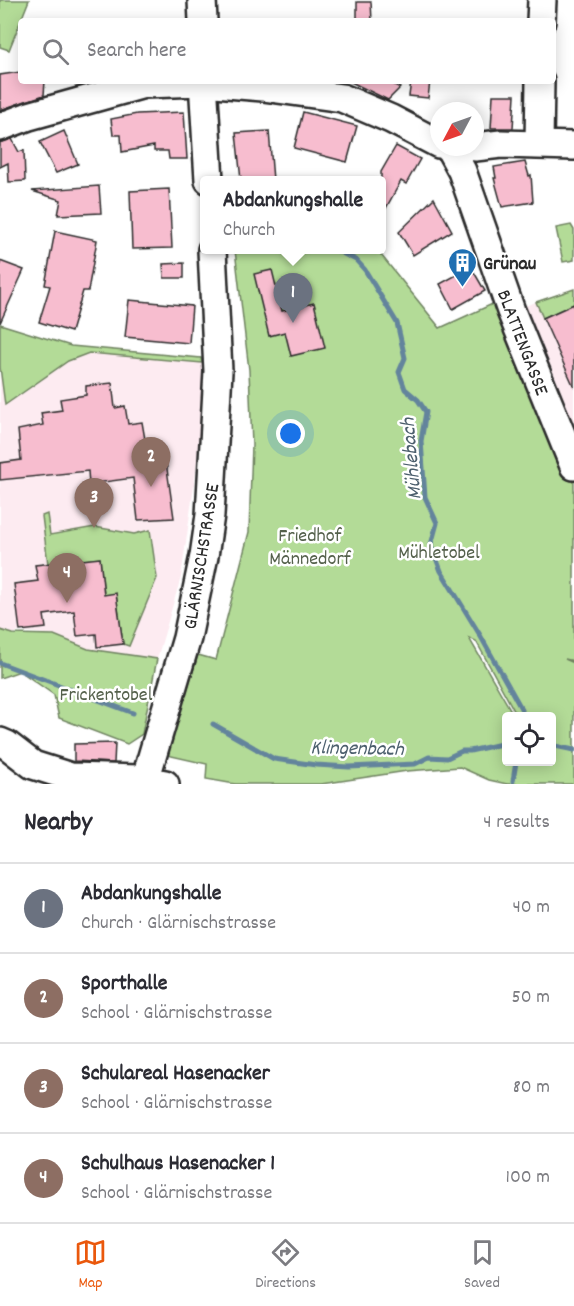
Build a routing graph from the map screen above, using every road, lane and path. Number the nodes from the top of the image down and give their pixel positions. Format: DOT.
graph roads {
  1 [pos="202,0"];
  2 [pos="542,0"];
  3 [pos="202,18"];
  4 [pos="542,18"];
  5 [pos="144,84"];
  6 [pos="203,84"];
  7 [pos="220,84"];
  8 [pos="540,84"];
  9 [pos="0,127"];
  10 [pos="430,136"];
  11 [pos="539,144"];
  12 [pos="484,145"];
  13 [pos="574,146"];
  14 [pos="458,156"];
  15 [pos="209,176"];
  16 [pos="212,254"];
  17 [pos="574,466"];
  18 [pos="0,742"];
  19 [pos="151,783"];
  1 -- 3 [label="street"];
  2 -- 4 [label="street"];
  5 -- 9 [label="street"];
  6 -- 15 [label="street"];
  7 -- 10 [label="street"];
  8 -- 11 [label="street"];
  11 -- 12 [label="street"];
  11 -- 13 [label="street"];
  14 -- 17 [label="street, BLATTENGASSE"];
  16 -- 19 [label="street, GLÄRNISCHSTRASSE"];
  18 -- 19 [label="street"];
}
